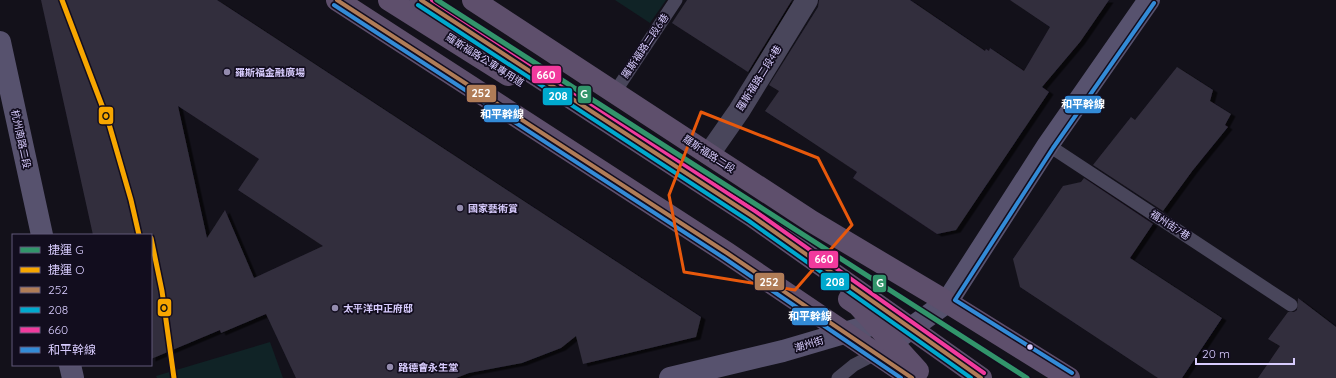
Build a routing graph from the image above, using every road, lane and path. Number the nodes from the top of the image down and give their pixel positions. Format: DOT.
graph roads {
  1 [pos="337,0"];
  2 [pos="389,0"];
  3 [pos="420,0"];
  4 [pos="474,0"];
  5 [pos="676,0"];
  6 [pos="807,0"];
  7 [pos="1149,0"];
  8 [pos="496,6"];
  9 [pos="0,42"];
  10 [pos="615,92"];
  11 [pos="1048,145"];
  12 [pos="709,154"];
  13 [pos="42,234"];
  14 [pos="947,302"];
  15 [pos="1291,305"];
  16 [pos="894,324"];
  17 [pos="846,332"];
  18 [pos="884,347"];
  19 [pos="70,366"];
  20 [pos="73,378"];
  21 [pos="670,378"];
  22 [pos="838,378"];
  23 [pos="912,378"];
  24 [pos="924,378"];
  25 [pos="981,378"];
  26 [pos="1069,378"];
  1 -- 17 [label="main road"];
  2 -- 16 [label="main road, 羅斯福路公車專用道"];
  3 -- 16 [label="main road, 羅斯福路公車專用道"];
  4 -- 8 [label="main road, 羅斯福路二段"];
  5 -- 10 [label="lane, 羅斯福路二段6巷"];
  6 -- 12 [label="street, 羅斯福路二段4巷"];
  7 -- 11 [label="street"];
  8 -- 10 [label="main road, 羅斯福路二段"];
  9 -- 13 [label="street, 杭州南路二段"];
  10 -- 12 [label="main road, 羅斯福路二段"];
  11 -- 14 [label="street"];
  11 -- 15 [label="lane, 福州街7巷"];
  12 -- 14 [label="main road, 羅斯福路二段"];
  14 -- 16 [label="street"];
  14 -- 26 [label="main road, 羅斯福路二段"];
  16 -- 17 [label="street, 潮州街"];
  16 -- 18 [label="street"];
  16 -- 25 [label="main road, 羅斯福路公車專用道"];
  17 -- 18 [label="main road"];
  17 -- 21 [label="street, 潮州街"];
  18 -- 22 [label="lane"];
  18 -- 23 [label="main road"];
  18 -- 24 [label="main road"];
  19 -- 20 [label="street"];
}
